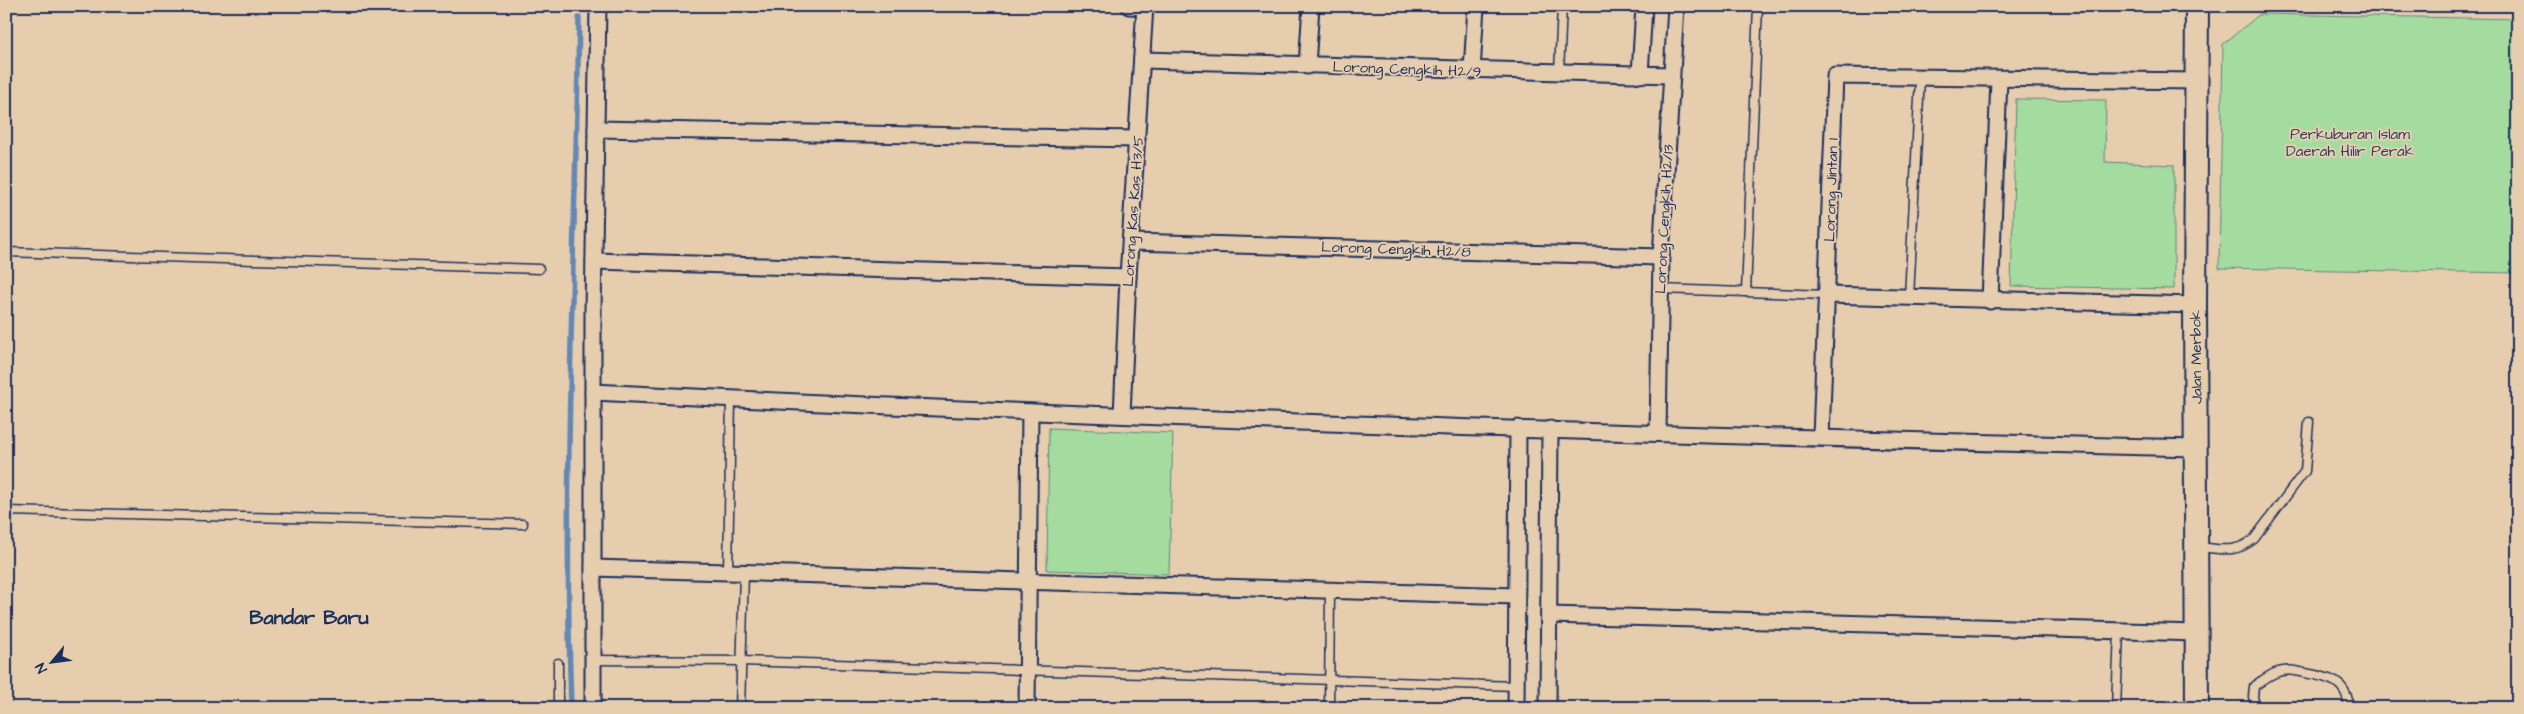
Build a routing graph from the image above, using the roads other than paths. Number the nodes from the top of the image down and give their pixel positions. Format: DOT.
graph roads {
  1 [pos="598,6"];
  2 [pos="1129,6"];
  3 [pos="1145,6"];
  4 [pos="1311,6"];
  5 [pos="1476,6"];
  6 [pos="1562,6"];
  7 [pos="1644,6"];
  8 [pos="1676,6"];
  9 [pos="1758,6"];
  10 [pos="2197,6"];
  11 [pos="1142,60"];
  12 [pos="1307,66"];
  13 [pos="1472,71"];
  14 [pos="1559,73"];
  15 [pos="1640,74"];
  16 [pos="1671,75"];
  17 [pos="1920,78"];
  18 [pos="1999,80"];
  19 [pos="2196,81"];
  20 [pos="596,129"];
  21 [pos="1137,139"];
  22 [pos="1132,242"];
  23 [pos="6,252"];
  24 [pos="1661,257"];
  25 [pos="594,260"];
  26 [pos="539,269"];
  27 [pos="1128,277"];
  28 [pos="1660,289"];
  29 [pos="1746,292"];
  30 [pos="1826,295"];
  31 [pos="1909,298"];
  32 [pos="1990,301"];
  33 [pos="2195,305"];
  34 [pos="593,392"];
  35 [pos="731,399"];
  36 [pos="1030,412"];
  37 [pos="1122,415"];
  38 [pos="2310,422"];
  39 [pos="1518,428"];
  40 [pos="1550,429"];
  41 [pos="1658,432"];
  42 [pos="1821,437"];
  43 [pos="2197,448"];
  44 [pos="6,512"];
  45 [pos="523,524"];
  46 [pos="2197,547"];
  47 [pos="593,568"];
  48 [pos="728,573"];
  49 [pos="744,573"];
  50 [pos="1028,583"];
  51 [pos="1330,591"];
  52 [pos="1516,596"];
  53 [pos="1549,615"];
  54 [pos="2119,631"];
  55 [pos="2198,633"];
  56 [pos="593,660"];
  57 [pos="742,661"];
  58 [pos="558,663"];
  59 [pos="1027,672"];
  60 [pos="1329,680"];
  61 [pos="1516,686"];
  62 [pos="558,708"];
  63 [pos="592,708"];
  64 [pos="740,708"];
  65 [pos="1026,708"];
  66 [pos="1329,708"];
  67 [pos="1516,708"];
  68 [pos="1548,708"];
  69 [pos="2116,708"];
  70 [pos="2197,708"];
  71 [pos="2256,708"];
  72 [pos="2349,708"];
  1 -- 20 [label="street"];
  2 -- 3 [label="street"];
  3 -- 11 [label="street, Lorong Kas Kas H3/5"];
  4 -- 12 [label="street"];
  5 -- 13 [label="street"];
  6 -- 14 [label="lane"];
  7 -- 15 [label="street"];
  8 -- 16 [label="street, Lorong Cengkih H2/13"];
  9 -- 29 [label="lane"];
  10 -- 19 [label="street, Jalan Merbok"];
  11 -- 12 [label="street, Lorong Cengkih H2/9"];
  11 -- 21 [label="street, Lorong Kas Kas H3/5"];
  12 -- 13 [label="street, Lorong Cengkih H2/9"];
  13 -- 14 [label="street, Lorong Cengkih H2/9"];
  14 -- 15 [label="street, Lorong Cengkih H2/9"];
  15 -- 16 [label="street, Lorong Cengkih H2/9"];
  16 -- 24 [label="street, Lorong Cengkih H2/13"];
  17 -- 18 [label="street, Lorong Jintan 1"];
  17 -- 30 [label="street, Lorong Jintan 1"];
  17 -- 31 [label="lane"];
  18 -- 19 [label="street, Lorong Jintan 1"];
  18 -- 32 [label="street"];
  19 -- 33 [label="street, Jalan Merbok"];
  20 -- 21 [label="street"];
  20 -- 25 [label="street"];
  21 -- 22 [label="street, Lorong Kas Kas H3/5"];
  22 -- 24 [label="street, Lorong Cengkih H2/8"];
  22 -- 27 [label="street, Lorong Kas Kas H3/5"];
  23 -- 26 [label="lane"];
  24 -- 28 [label="street, Lorong Cengkih H2/13"];
  25 -- 27 [label="street"];
  25 -- 34 [label="street"];
  27 -- 37 [label="street, Lorong Kas Kas H3/5"];
  28 -- 29 [label="lane"];
  28 -- 41 [label="street, Lorong Cengkih H2/13"];
  29 -- 30 [label="lane"];
  30 -- 31 [label="street"];
  30 -- 42 [label="street"];
  31 -- 32 [label="street"];
  32 -- 33 [label="street"];
  33 -- 43 [label="street, Jalan Merbok"];
  34 -- 35 [label="street"];
  34 -- 47 [label="street"];
  35 -- 36 [label="street"];
  35 -- 48 [label="lane"];
  36 -- 37 [label="street"];
  36 -- 50 [label="street"];
  37 -- 39 [label="street"];
  38 -- 46 [label="lane"];
  39 -- 40 [label="street"];
  39 -- 52 [label="street"];
  40 -- 41 [label="street"];
  40 -- 53 [label="street"];
  41 -- 42 [label="street"];
  42 -- 43 [label="street"];
  43 -- 46 [label="street, Jalan Merbok"];
  44 -- 45 [label="lane"];
  46 -- 55 [label="street, Jalan Merbok"];
  47 -- 48 [label="street"];
  47 -- 56 [label="street"];
  48 -- 49 [label="street"];
  49 -- 50 [label="street"];
  49 -- 57 [label="lane"];
  50 -- 51 [label="street"];
  50 -- 59 [label="street"];
  51 -- 52 [label="street"];
  51 -- 60 [label="lane"];
  52 -- 61 [label="street"];
  53 -- 54 [label="street"];
  53 -- 68 [label="street"];
  54 -- 55 [label="street"];
  54 -- 69 [label="lane"];
  55 -- 70 [label="street, Jalan Merbok"];
  56 -- 57 [label="lane"];
  56 -- 63 [label="street"];
  57 -- 59 [label="lane"];
  57 -- 64 [label="lane"];
  58 -- 62 [label="lane"];
  59 -- 60 [label="lane"];
  59 -- 65 [label="street"];
  60 -- 61 [label="lane"];
  60 -- 66 [label="lane"];
  61 -- 67 [label="street"];
  71 -- 72 [label="lane"];
}
